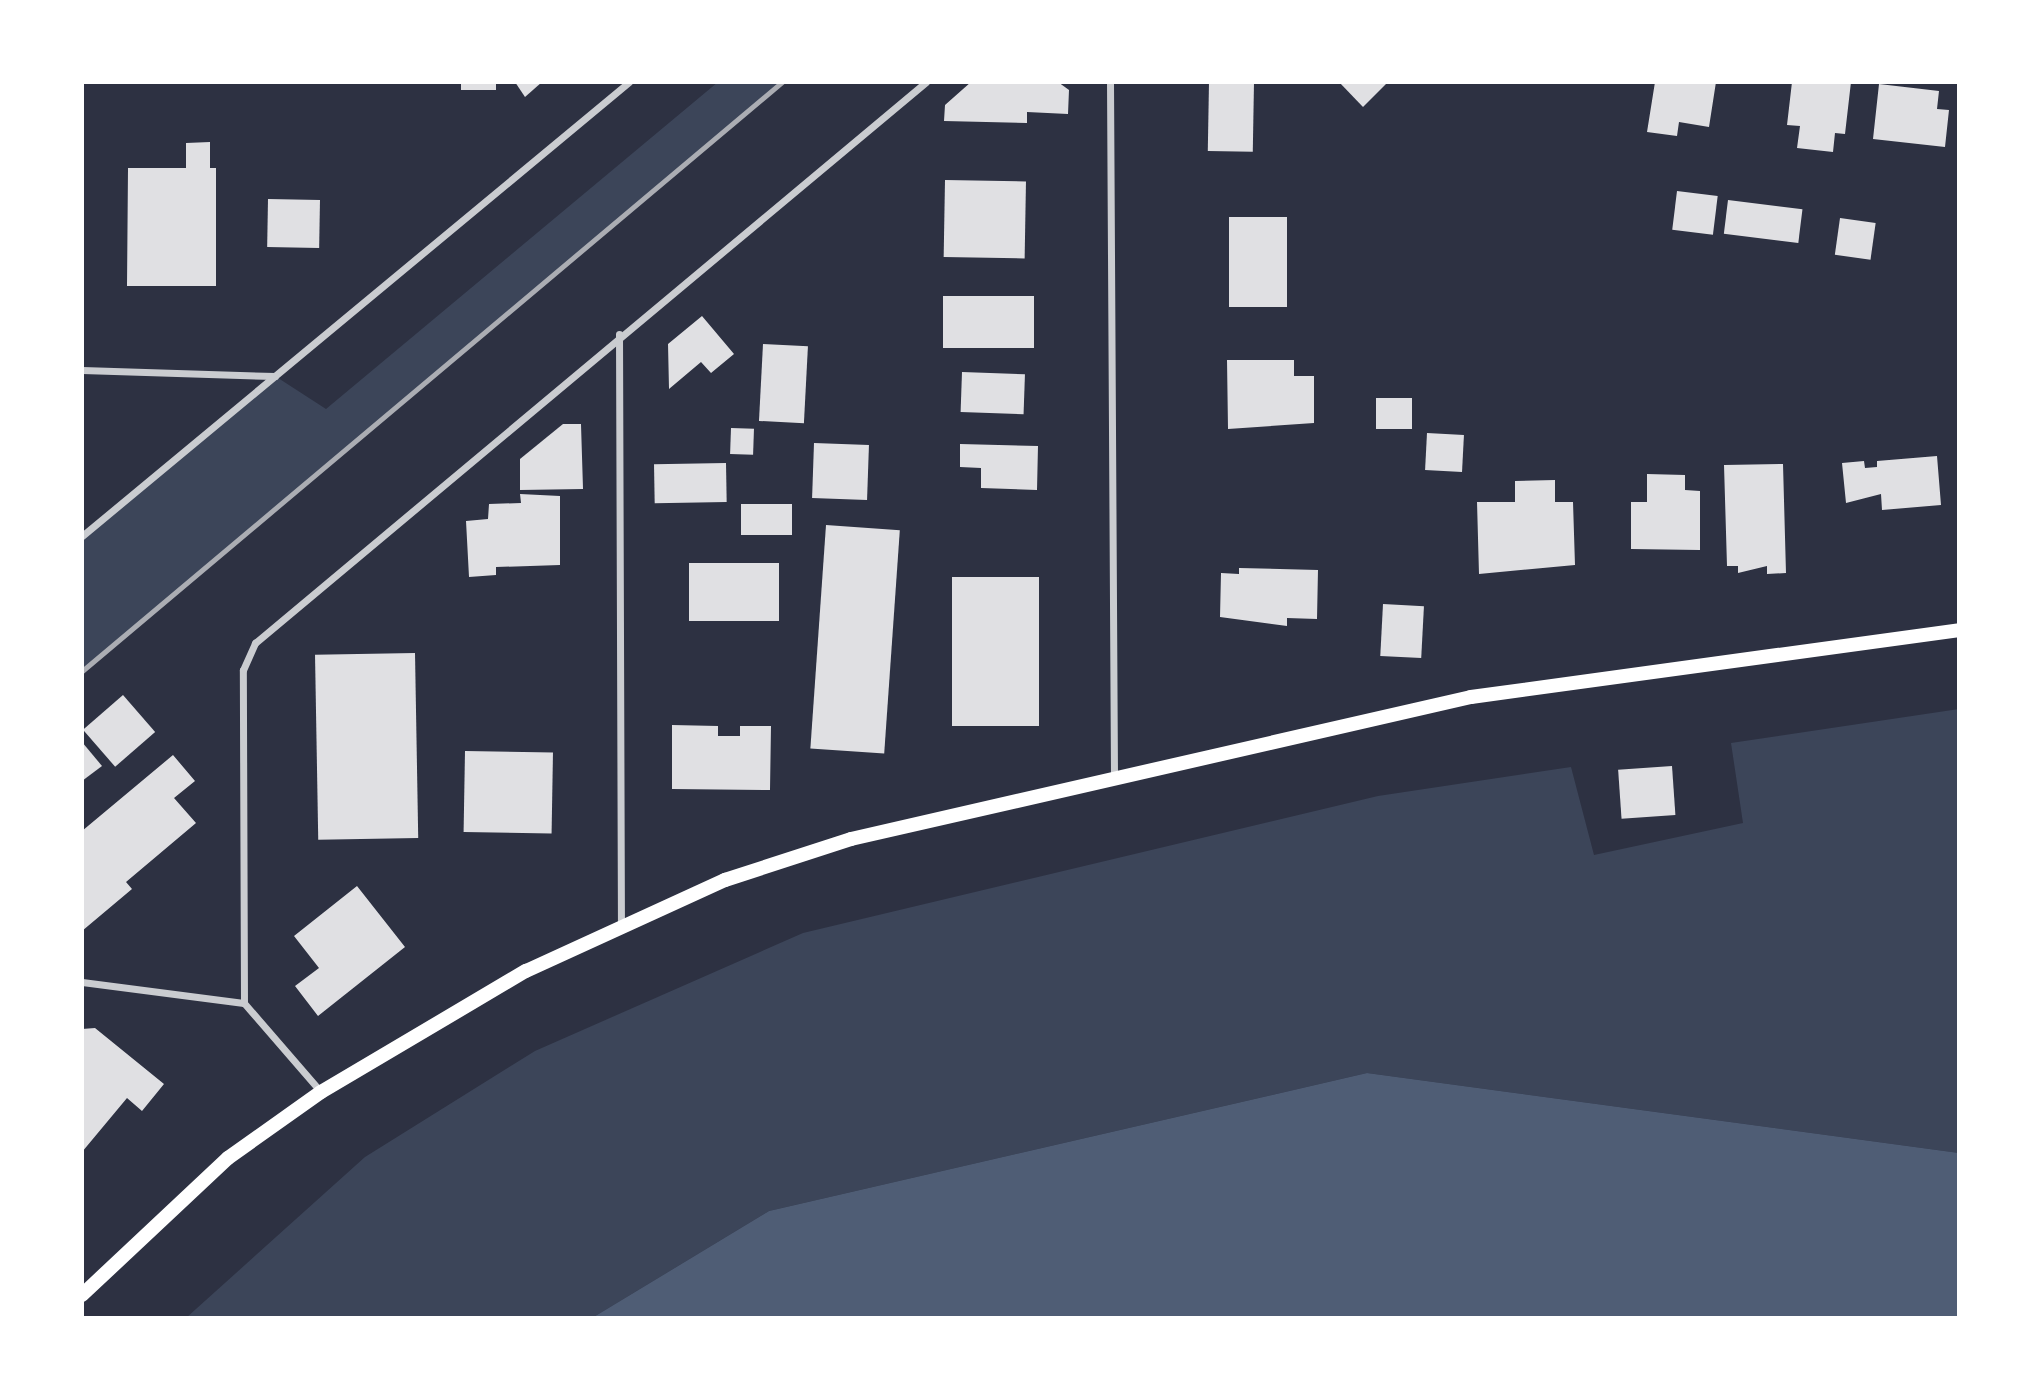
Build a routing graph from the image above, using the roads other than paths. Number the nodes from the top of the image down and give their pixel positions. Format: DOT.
graph roads {
  1 [pos="629,82"];
  2 [pos="926,82"];
  3 [pos="1110,82"];
  4 [pos="619,334"];
  5 [pos="82,370"];
  6 [pos="275,376"];
  7 [pos="82,536"];
  8 [pos="1959,630"];
  9 [pos="1114,778"];
  10 [pos="621,923"];
  11 [pos="82,982"];
  12 [pos="244,1003"];
  13 [pos="321,1092"];
  14 [pos="82,1295"];
  1 -- 6 [label="street"];
  2 -- 4 [label="street"];
  3 -- 9 [label="street"];
  4 -- 10 [label="street"];
  4 -- 12 [label="street"];
  5 -- 6 [label="street"];
  6 -- 7 [label="street"];
  8 -- 9 [label="main road"];
  9 -- 10 [label="main road"];
  10 -- 13 [label="main road"];
  11 -- 12 [label="street"];
  12 -- 13 [label="street"];
  13 -- 14 [label="main road"];
}
